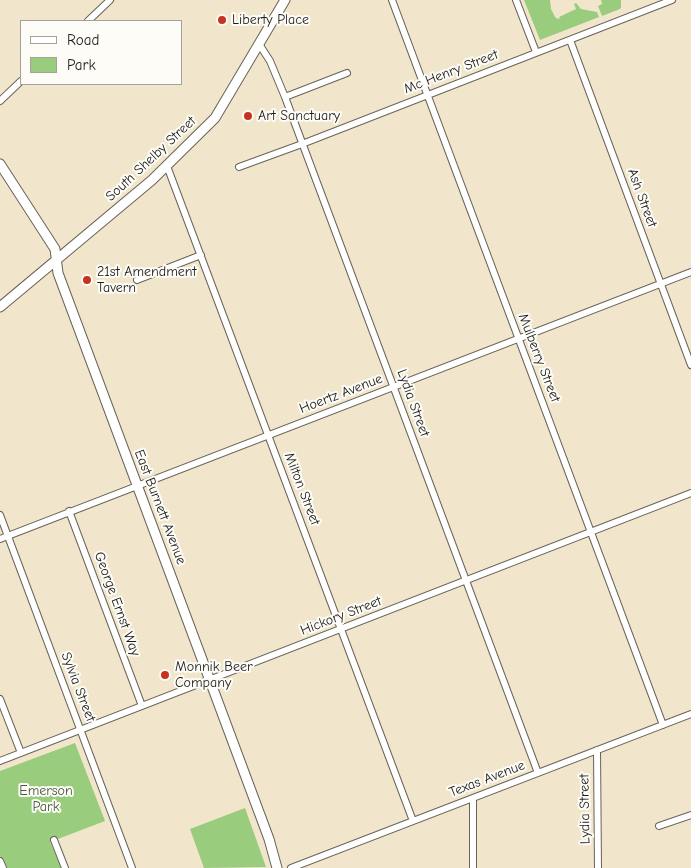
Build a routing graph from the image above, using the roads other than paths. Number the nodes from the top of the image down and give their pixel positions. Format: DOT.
graph roads {
  1 [pos="110,0"];
  2 [pos="285,0"];
  3 [pos="392,0"];
  4 [pos="516,0"];
  5 [pos="672,0"];
  6 [pos="89,20"];
  7 [pos="570,40"];
  8 [pos="259,44"];
  9 [pos="536,52"];
  10 [pos="347,73"];
  11 [pos="20,83"];
  12 [pos="427,95"];
  13 [pos="285,97"];
  14 [pos="0,101"];
  15 [pos="302,144"];
  16 [pos="0,164"];
  17 [pos="167,166"];
  18 [pos="239,167"];
  19 [pos="201,255"];
  20 [pos="57,260"];
  21 [pos="691,272"];
  22 [pos="137,280"];
  23 [pos="660,284"];
  24 [pos="0,307"];
  25 [pos="518,338"];
  26 [pos="691,365"];
  27 [pos="393,387"];
  28 [pos="268,435"];
  29 [pos="137,486"];
  30 [pos="691,494"];
  31 [pos="69,511"];
  32 [pos="0,515"];
  33 [pos="591,532"];
  34 [pos="8,536"];
  35 [pos="0,539"];
  36 [pos="466,581"];
  37 [pos="341,629"];
  38 [pos="210,680"];
  39 [pos="0,699"];
  40 [pos="142,706"];
  41 [pos="691,714"];
  42 [pos="663,725"];
  43 [pos="81,730"];
  44 [pos="597,750"];
  45 [pos="21,753"];
  46 [pos="0,761"];
  47 [pos="538,773"];
  48 [pos="473,798"];
  49 [pos="691,815"];
  50 [pos="413,821"];
  51 [pos="659,826"];
  52 [pos="54,840"];
  53 [pos="0,861"];
  54 [pos="3,868"];
  55 [pos="65,868"];
  56 [pos="132,868"];
  57 [pos="278,868"];
  58 [pos="291,868"];
  59 [pos="473,868"];
  60 [pos="598,868"];
  1 -- 6 [label="street"];
  2 -- 8 [label="street, South Shelby Street"];
  3 -- 12 [label="street, Mulberry Street"];
  4 -- 9 [label="street"];
  5 -- 7 [label="street, Mc Henry Street"];
  7 -- 9 [label="street, Mc Henry Street"];
  7 -- 23 [label="street, Ash Street"];
  8 -- 13 [label="street, Lydia Street"];
  8 -- 17 [label="street, South Shelby Street"];
  9 -- 12 [label="street, Mc Henry Street"];
  10 -- 13 [label="street"];
  11 -- 14 [label="street"];
  12 -- 15 [label="street, Mc Henry Street"];
  12 -- 25 [label="street, Mulberry Street"];
  13 -- 15 [label="street, Lydia Street"];
  15 -- 18 [label="street, Mc Henry Street"];
  15 -- 27 [label="street, Lydia Street"];
  16 -- 20 [label="street, East Burnett Avenue"];
  17 -- 19 [label="street, Milton Street"];
  17 -- 20 [label="street, South Shelby Street"];
  19 -- 22 [label="street"];
  19 -- 28 [label="street, Milton Street"];
  20 -- 24 [label="street, South Shelby Street"];
  20 -- 29 [label="street, East Burnett Avenue"];
  21 -- 23 [label="street, Hoertz Avenue"];
  23 -- 25 [label="street, Hoertz Avenue"];
  23 -- 26 [label="street, Ash Street"];
  25 -- 27 [label="street, Hoertz Avenue"];
  25 -- 33 [label="street, Mulberry Street"];
  27 -- 28 [label="street, Hoertz Avenue"];
  27 -- 36 [label="street, Lydia Street"];
  28 -- 29 [label="street, Hoertz Avenue"];
  28 -- 37 [label="street, Milton Street"];
  29 -- 31 [label="street, Hoertz Avenue"];
  29 -- 38 [label="street, East Burnett Avenue"];
  30 -- 33 [label="street, Hickory Street"];
  31 -- 34 [label="street, Hoertz Avenue"];
  31 -- 40 [label="street, George Ernst Way"];
  32 -- 34 [label="street, Sylvia Street"];
  33 -- 36 [label="street, Hickory Street"];
  33 -- 42 [label="street, Mulberry Street"];
  34 -- 35 [label="street, Hoertz Avenue"];
  34 -- 43 [label="street, Sylvia Street"];
  36 -- 37 [label="street, Hickory Street"];
  36 -- 47 [label="street, Lydia Street"];
  37 -- 38 [label="street, Hickory Street"];
  37 -- 50 [label="street, Milton Street"];
  38 -- 40 [label="street, Hickory Street"];
  38 -- 57 [label="street, East Burnett Avenue"];
  39 -- 45 [label="street"];
  40 -- 43 [label="street, Hickory Street"];
  41 -- 42 [label="street, Texas Avenue"];
  42 -- 44 [label="street, Texas Avenue"];
  43 -- 45 [label="street, Hickory Street"];
  43 -- 56 [label="street, Sylvia Street"];
  44 -- 47 [label="street, Texas Avenue"];
  44 -- 60 [label="street, Lydia Street"];
  45 -- 46 [label="street, Hickory Street"];
  47 -- 48 [label="street, Texas Avenue"];
  48 -- 50 [label="street, Texas Avenue"];
  48 -- 59 [label="street"];
  49 -- 51 [label="street"];
  50 -- 58 [label="street, Texas Avenue"];
  52 -- 55 [label="street"];
  53 -- 54 [label="street"];
}
